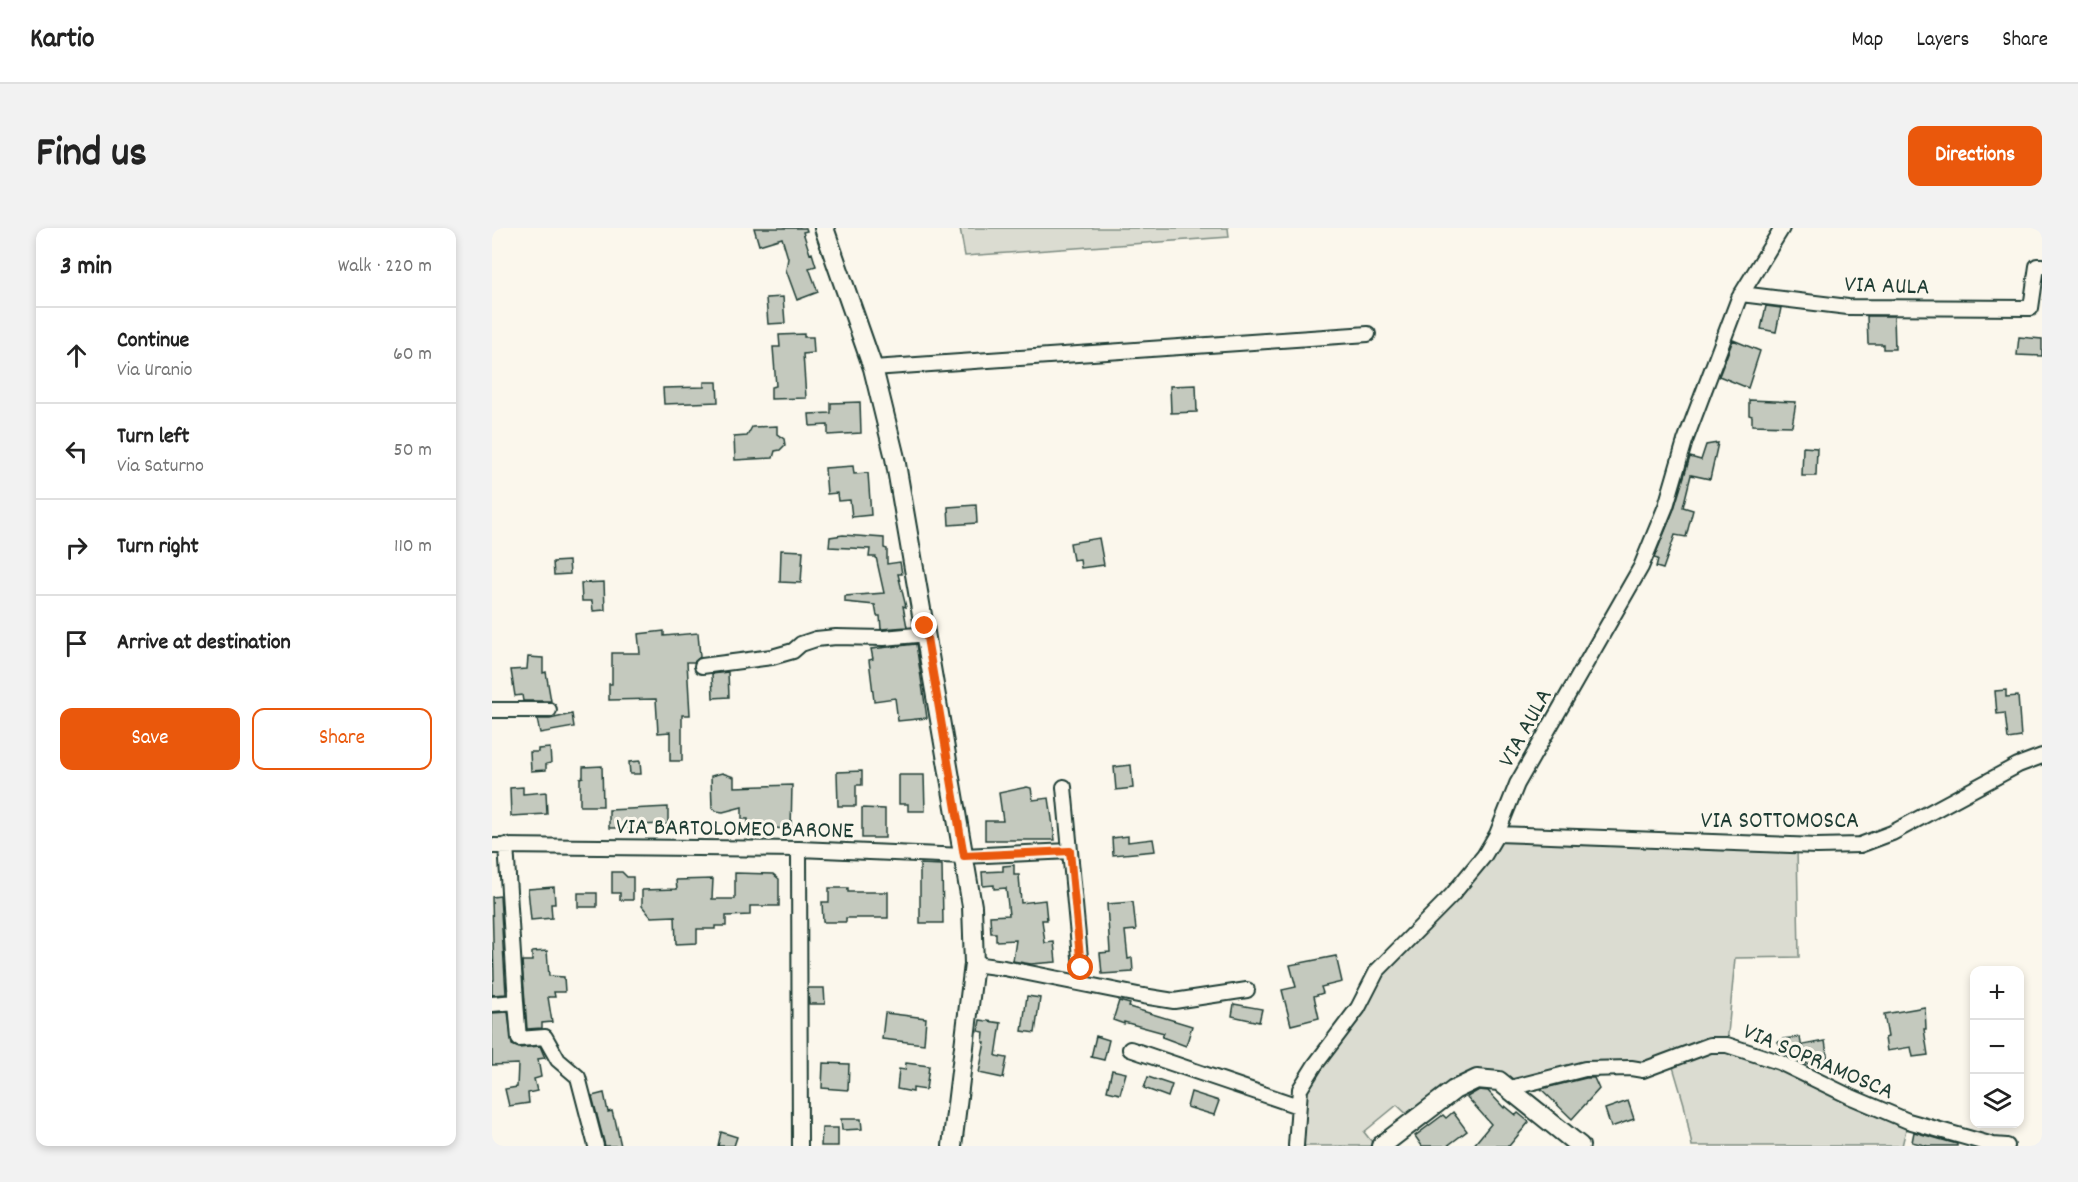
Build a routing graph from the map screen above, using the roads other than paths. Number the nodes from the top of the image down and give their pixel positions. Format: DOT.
graph roads {
  1 [pos="824,228"];
  2 [pos="1782,228"];
  3 [pos="2042,266"];
  4 [pos="1741,294"];
  5 [pos="1368,334"];
  6 [pos="873,368"];
  7 [pos="927,634"];
  8 [pos="702,666"];
  9 [pos="549,710"];
  10 [pos="492,711"];
  11 [pos="2042,756"];
  12 [pos="1064,787"];
  13 [pos="1497,834"];
  14 [pos="499,845"];
  15 [pos="799,849"];
  16 [pos="1070,851"];
  17 [pos="964,856"];
  18 [pos="974,964"];
  19 [pos="1081,968"];
  20 [pos="1247,990"];
  21 [pos="516,1002"];
  22 [pos="492,1004"];
  23 [pos="1130,1049"];
  24 [pos="1510,1088"];
  25 [pos="1298,1106"];
  26 [pos="1389,1143"];
  27 [pos="596,1146"];
  28 [pos="800,1146"];
  29 [pos="951,1146"];
  30 [pos="1296,1146"];
  31 [pos="1580,1146"];
  32 [pos="2007,1146"];
  1 -- 6 [label="main road"];
  2 -- 4 [label="street, VIA AULA"];
  3 -- 4 [label="street, VIA AULA"];
  4 -- 13 [label="street, VIA AULA"];
  5 -- 6 [label="street"];
  6 -- 7 [label="main road"];
  7 -- 8 [label="street"];
  7 -- 17 [label="main road"];
  9 -- 10 [label="street"];
  11 -- 13 [label="street, VIA SOTTOMOSCA"];
  12 -- 16 [label="street"];
  13 -- 25 [label="street, VIA AULA"];
  14 -- 15 [label="street, VIA BARTOLOMEO BARONE"];
  14 -- 21 [label="street"];
  15 -- 17 [label="street, VIA BARTOLOMEO BARONE"];
  15 -- 28 [label="street"];
  16 -- 17 [label="street, VIA BARTOLOMEO BARONE"];
  16 -- 19 [label="street"];
  17 -- 18 [label="main road"];
  18 -- 20 [label="street"];
  18 -- 29 [label="main road"];
  21 -- 22 [label="street"];
  21 -- 27 [label="street"];
  23 -- 25 [label="street"];
  24 -- 26 [label="main road"];
  24 -- 31 [label="main road"];
  24 -- 32 [label="street, VIA SOPRAMOSCA"];
  25 -- 30 [label="street, VIA AULA"];
}
